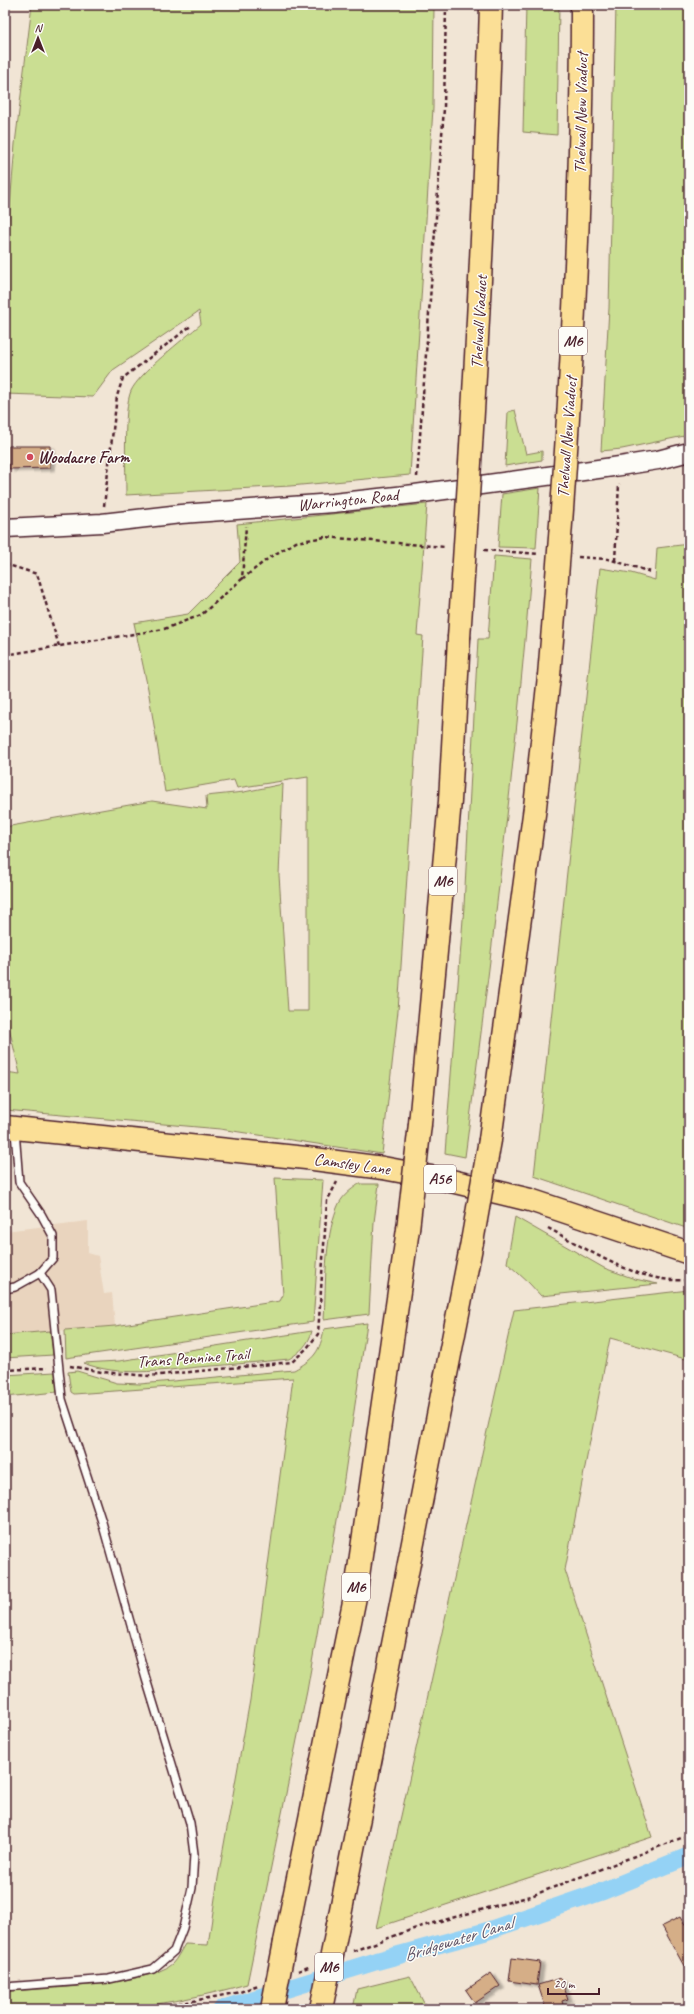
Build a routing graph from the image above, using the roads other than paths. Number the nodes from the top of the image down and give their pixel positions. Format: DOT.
graph roads {
  1 [pos="490,5"];
  2 [pos="582,5"];
  3 [pos="689,452"];
  4 [pos="5,528"];
  5 [pos="10,1128"];
  6 [pos="689,1253"];
  7 [pos="40,1273"];
  8 [pos="5,1289"];
  9 [pos="5,1986"];
  10 [pos="272,2009"];
  11 [pos="321,2009"];
  1 -- 10 [label="main road, Thelwall Viaduct / M6, bridge"];
  2 -- 11 [label="main road, Thelwall New Viaduct / M6, bridge"];
  3 -- 4 [label="street, Warrington Road"];
  5 -- 6 [label="main road, Camsley Lane / A56"];
  5 -- 7 [label="lane"];
  7 -- 8 [label="lane"];
  7 -- 9 [label="lane"];
}
